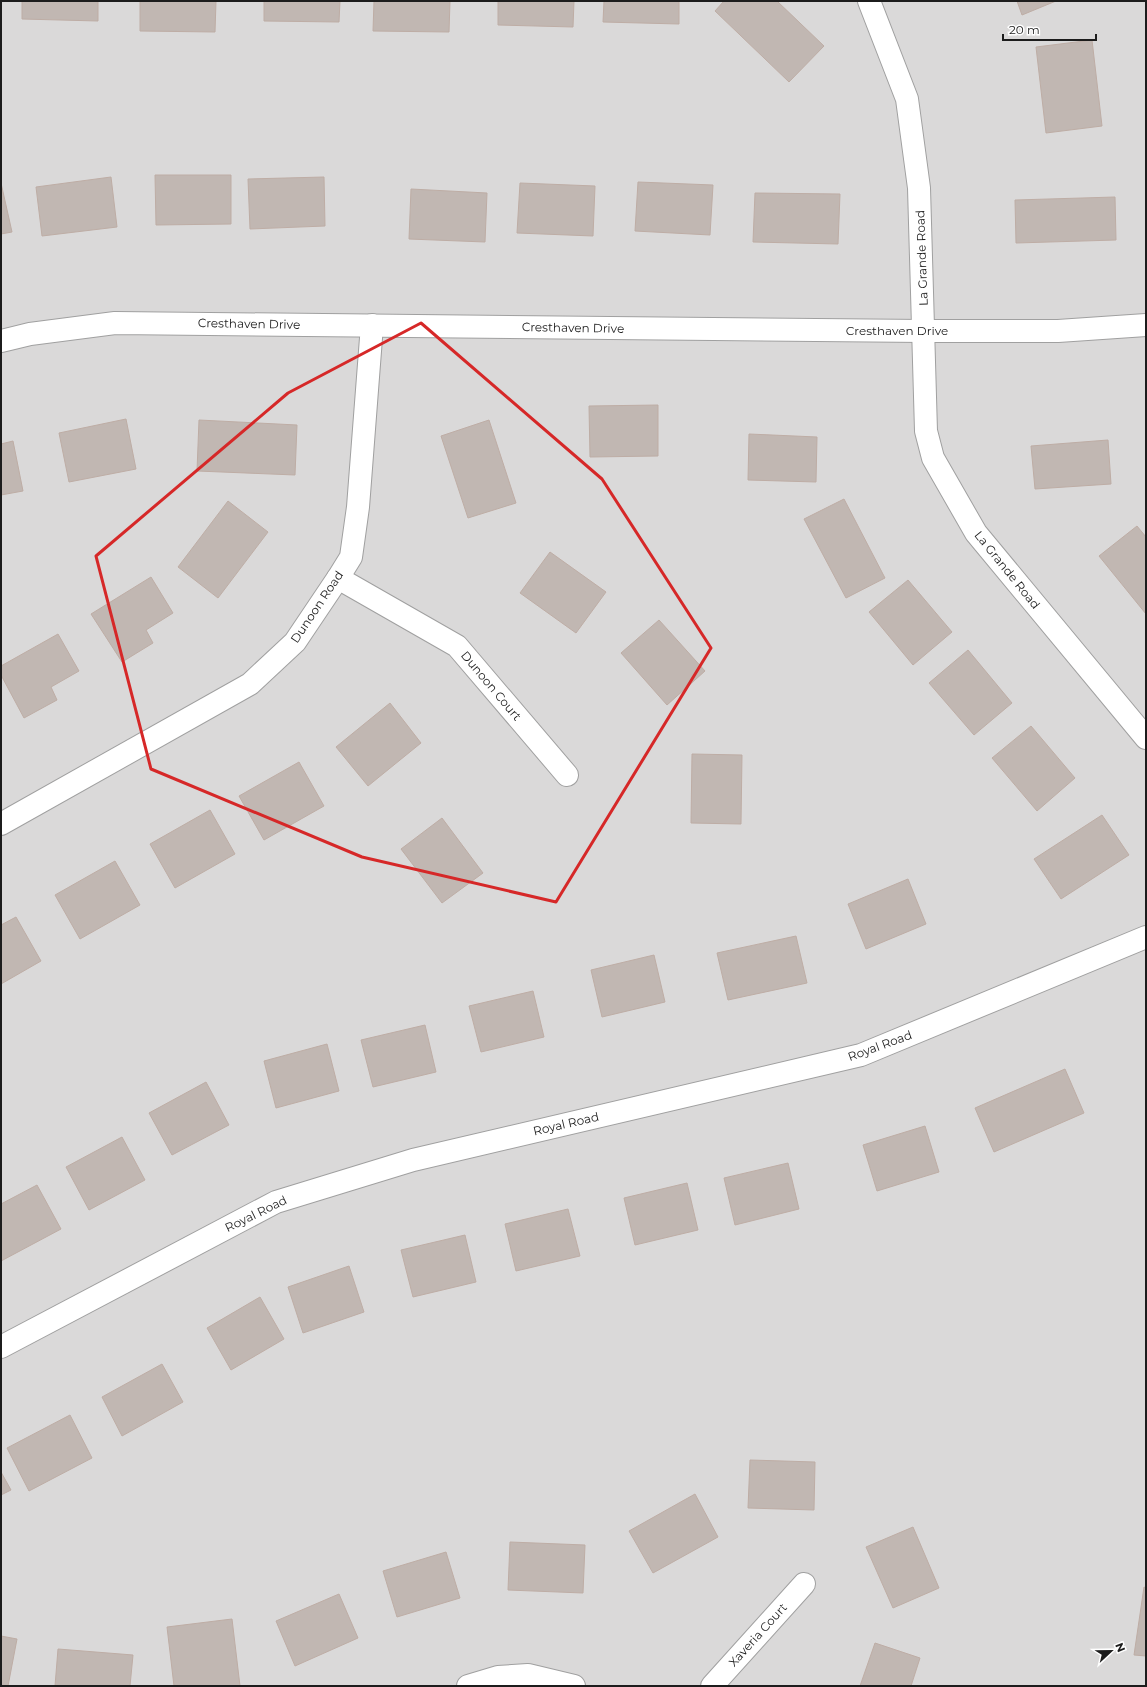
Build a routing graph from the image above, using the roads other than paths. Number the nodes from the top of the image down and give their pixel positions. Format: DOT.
graph roads {
  1 [pos="869,1"];
  2 [pos="1146,324"];
  3 [pos="372,325"];
  4 [pos="924,332"];
  5 [pos="1,341"];
  6 [pos="338,578"];
  7 [pos="1146,738"];
  8 [pos="567,775"];
  9 [pos="1,824"];
  10 [pos="1146,937"];
  11 [pos="1,1346"];
  12 [pos="804,1584"];
  13 [pos="468,1686"];
  14 [pos="574,1686"];
  15 [pos="712,1686"];
  1 -- 4 [label="street, La Grande Road"];
  2 -- 4 [label="street, Cresthaven Drive"];
  3 -- 4 [label="street, Cresthaven Drive"];
  3 -- 5 [label="street, Cresthaven Drive"];
  3 -- 6 [label="street, Dunoon Road"];
  4 -- 7 [label="street, La Grande Road"];
  6 -- 8 [label="street, Dunoon Court"];
  6 -- 9 [label="street, Dunoon Road"];
  10 -- 11 [label="street, Royal Road"];
  12 -- 15 [label="street, Xaveria Court"];
  13 -- 14 [label="street"];
}
